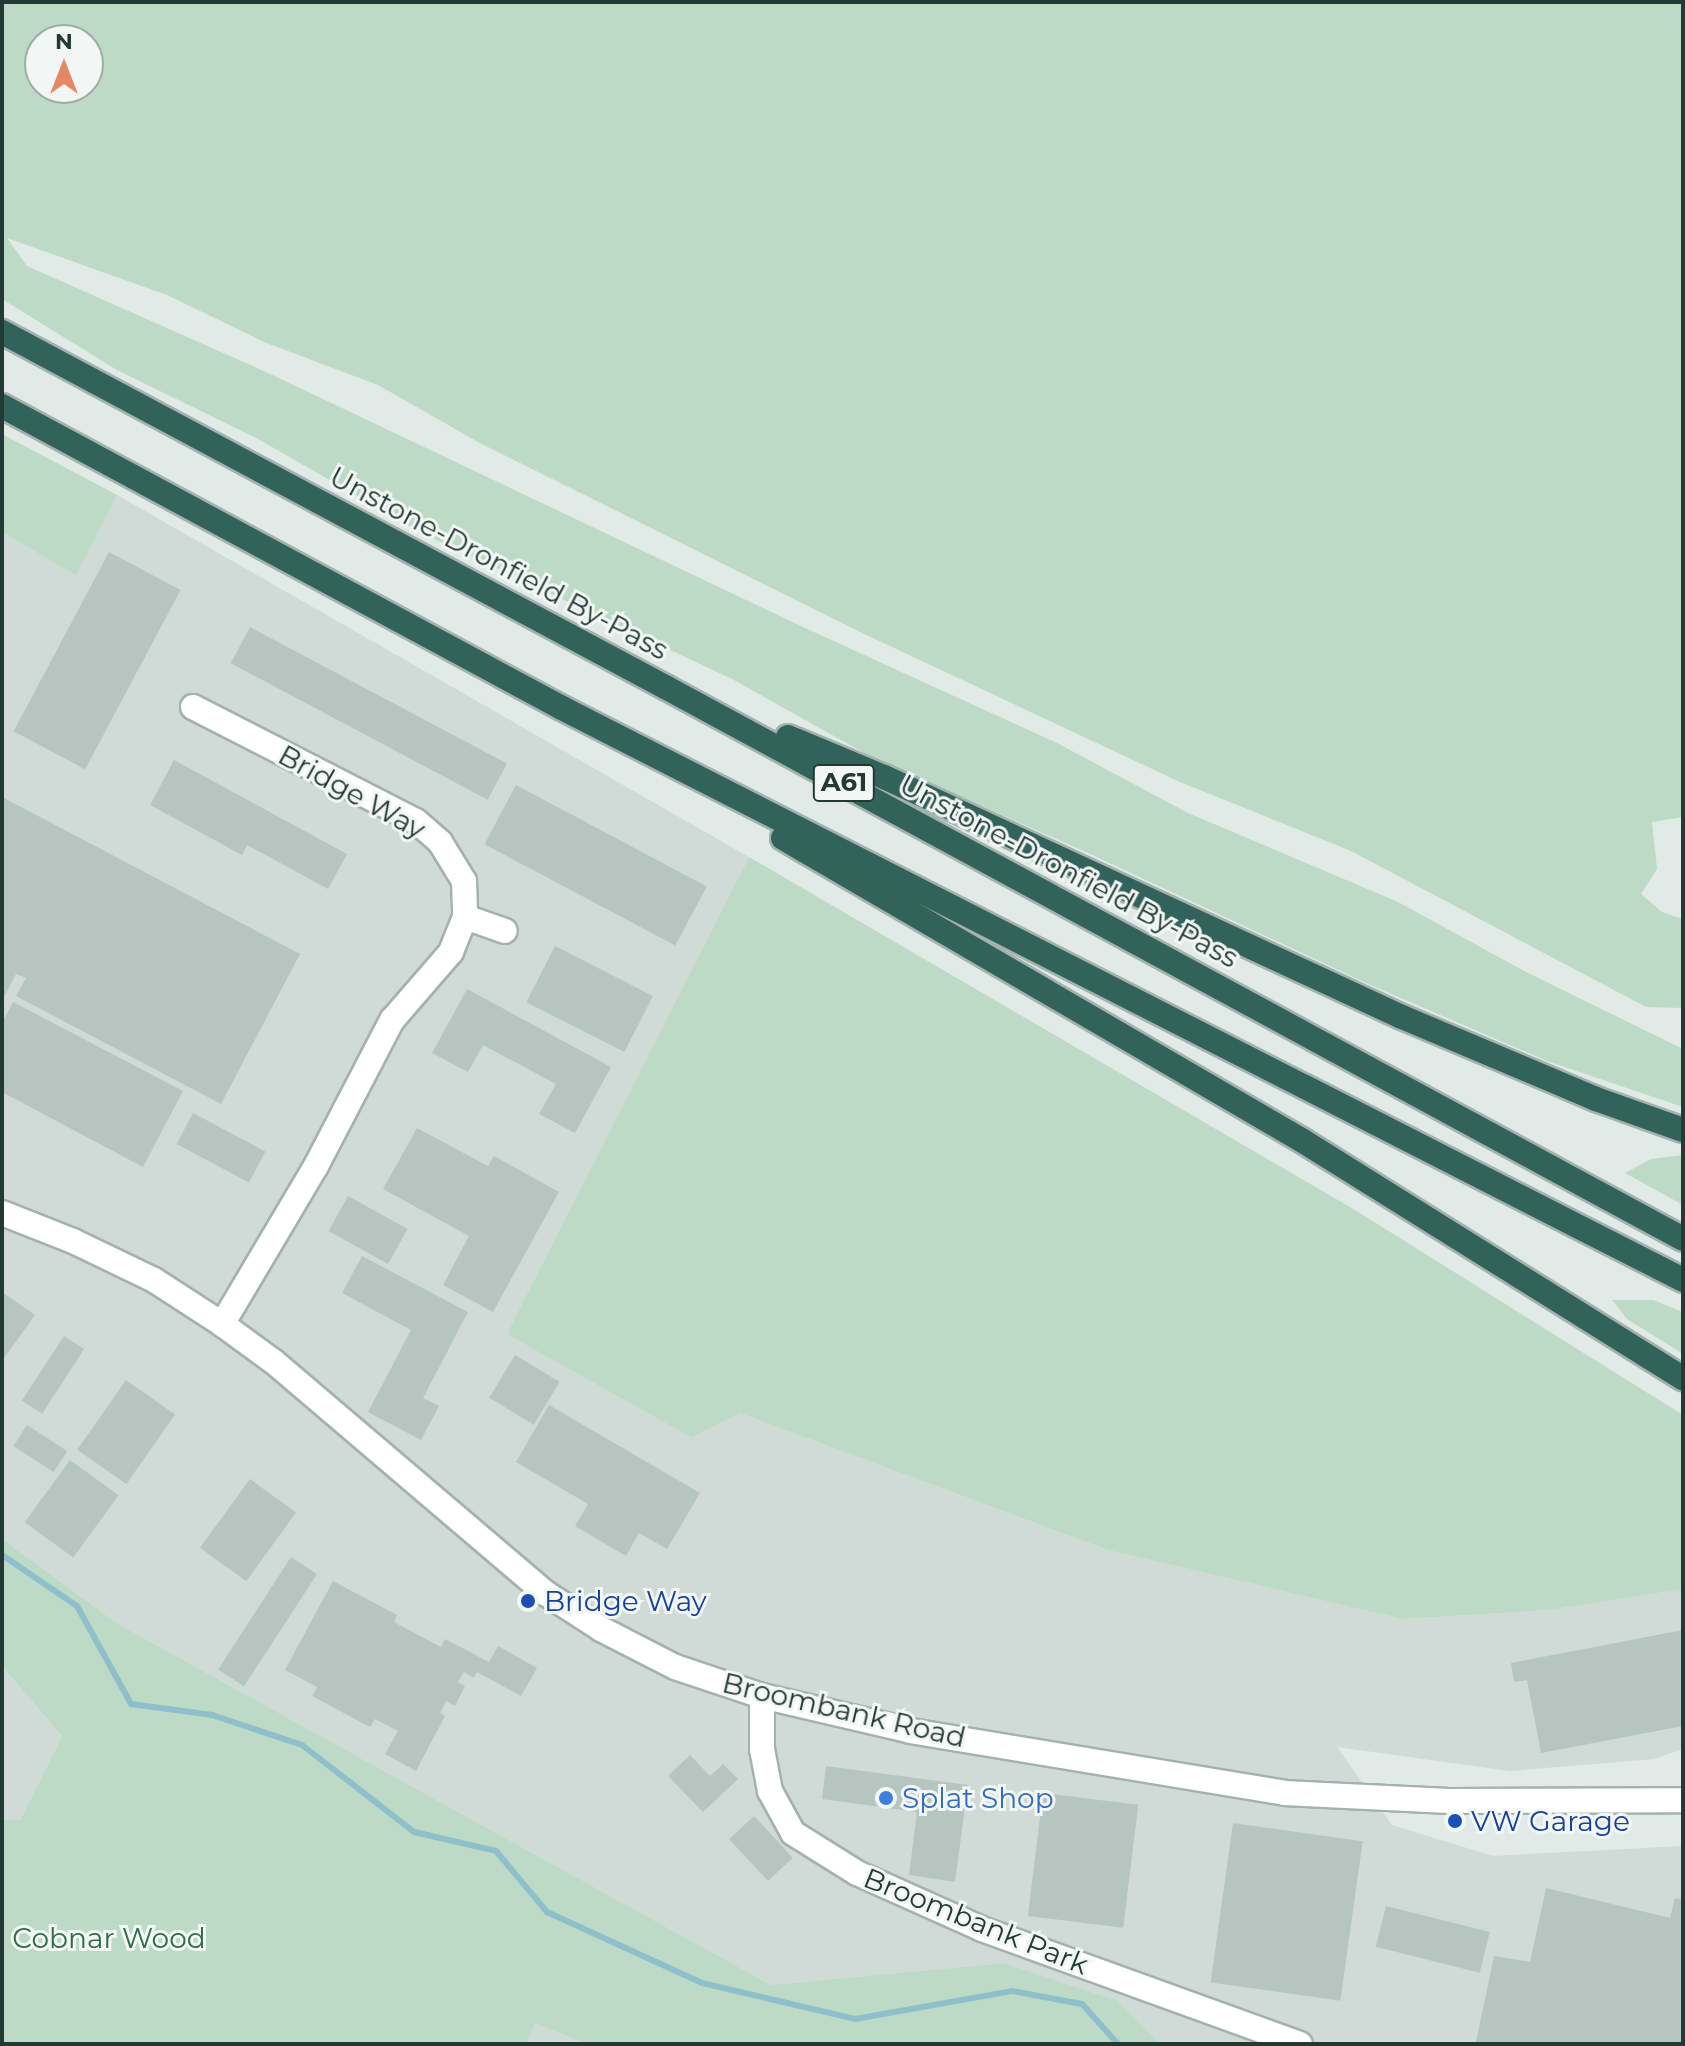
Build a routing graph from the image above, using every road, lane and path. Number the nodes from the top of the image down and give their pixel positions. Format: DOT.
graph roads {
  1 [pos="2,332"];
  2 [pos="2,406"];
  3 [pos="667,688"];
  4 [pos="193,707"];
  5 [pos="562,708"];
  6 [pos="465,917"];
  7 [pos="505,931"];
  8 [pos="1683,1130"];
  9 [pos="2,1213"];
  10 [pos="1683,1239"];
  11 [pos="1683,1280"];
  12 [pos="222,1324"];
  13 [pos="1683,1378"];
  14 [pos="762,1696"];
  15 [pos="1683,1800"];
  16 [pos="1300,2044"];
  1 -- 3 [label="highway, Unstone-Dronfield By-Pass / A61"];
  2 -- 5 [label="highway, A61"];
  3 -- 8 [label="highway, A61"];
  3 -- 10 [label="highway, Unstone-Dronfield By-Pass / A61"];
  4 -- 6 [label="street, Bridge Way"];
  5 -- 11 [label="highway, A61"];
  5 -- 13 [label="highway, A61"];
  6 -- 7 [label="street"];
  6 -- 12 [label="street, Bridge Way"];
  9 -- 12 [label="street, Broombank Road"];
  12 -- 14 [label="street, Broombank Road"];
  14 -- 15 [label="street, Broombank Road"];
  14 -- 16 [label="street, Broombank Park"];
}
